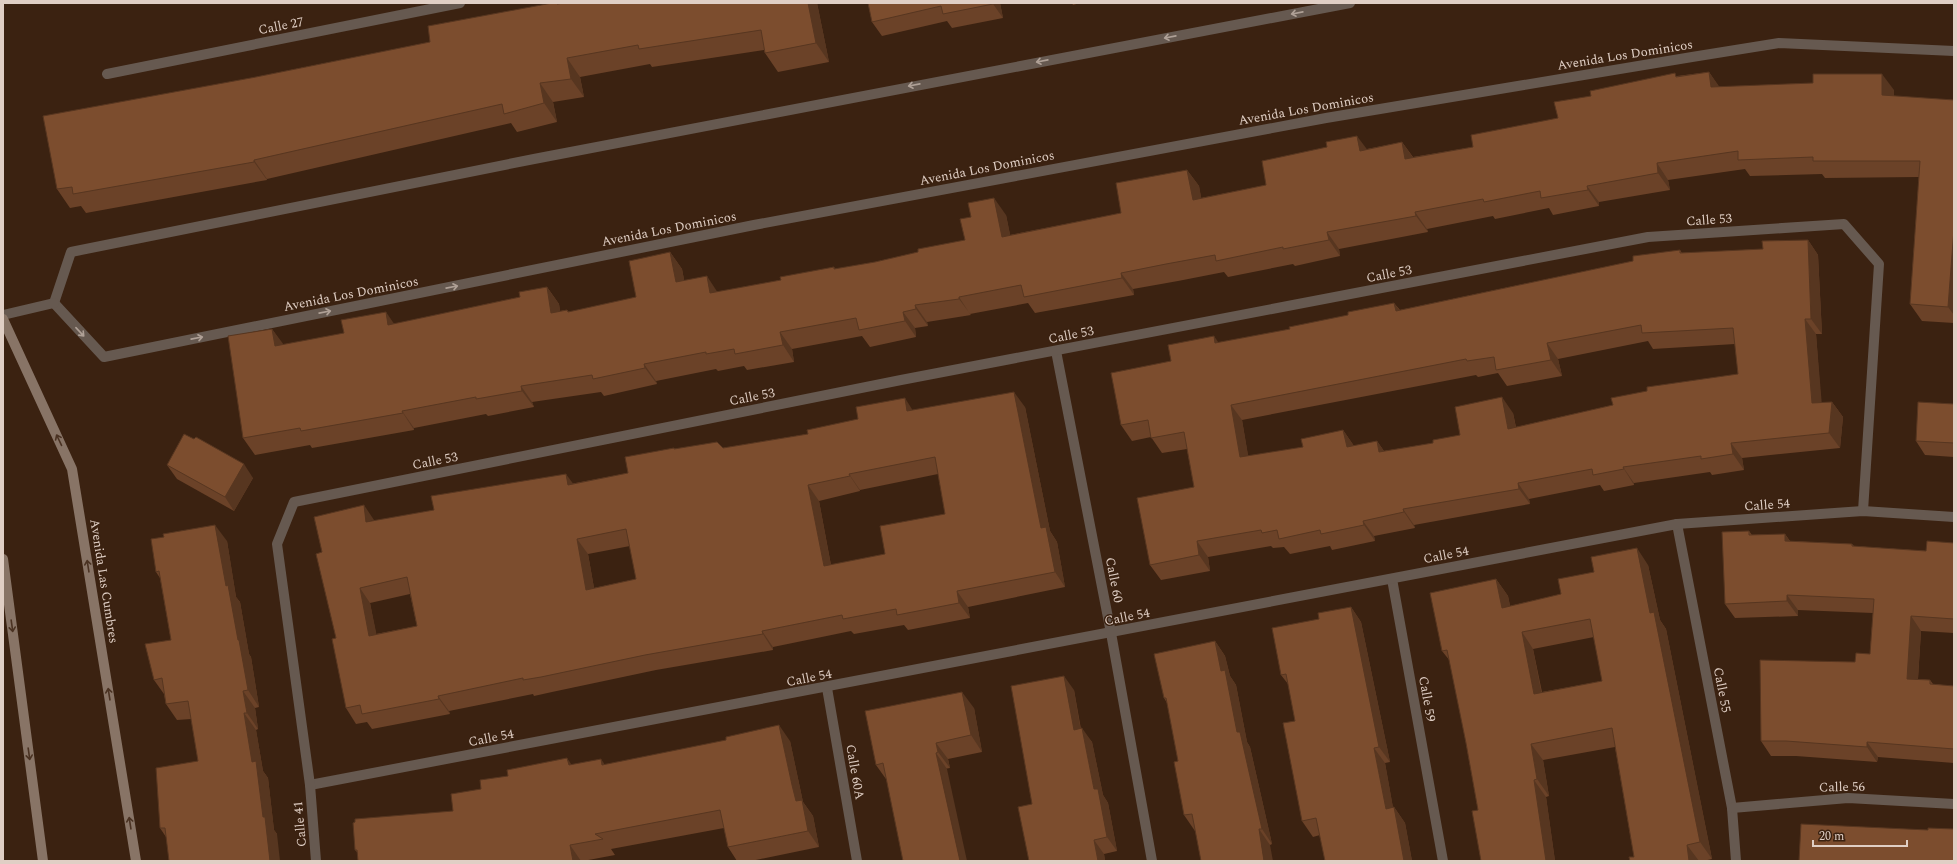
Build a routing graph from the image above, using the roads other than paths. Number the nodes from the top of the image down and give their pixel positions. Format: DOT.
graph roads {
  1 [pos="460,3"];
  2 [pos="1350,3"];
  3 [pos="1954,51"];
  4 [pos="107,74"];
  5 [pos="54,303"];
  6 [pos="3,315"];
  7 [pos="3,319"];
  8 [pos="1056,351"];
  9 [pos="1863,511"];
  10 [pos="1954,517"];
  11 [pos="1676,524"];
  12 [pos="3,559"];
  13 [pos="1392,579"];
  14 [pos="1111,633"];
  15 [pos="827,688"];
  16 [pos="310,786"];
  17 [pos="1954,804"];
  18 [pos="1732,808"];
  19 [pos="43,861"];
  20 [pos="136,861"];
  21 [pos="316,861"];
  22 [pos="857,861"];
  23 [pos="1152,861"];
  24 [pos="1443,861"];
  25 [pos="1736,861"];
  1 -- 4 [label="street, Calle 27"];
  2 -- 5 [label="street, one-way"];
  5 -- 3 [label="street, Avenida Los Dominicos, one-way"];
  5 -- 6 [label="street"];
  20 -- 7 [label="street, Avenida Las Cumbres, one-way"];
  8 -- 9 [label="street, Calle 53"];
  8 -- 14 [label="street, Calle 60"];
  8 -- 16 [label="street, Calle 53"];
  9 -- 10 [label="street, Calle 54"];
  9 -- 11 [label="street, Calle 54"];
  11 -- 13 [label="street, Calle 54"];
  11 -- 18 [label="street, Calle 55"];
  12 -- 19 [label="street, one-way"];
  13 -- 14 [label="street, Calle 54"];
  13 -- 24 [label="street, Calle 59"];
  14 -- 15 [label="street, Calle 54"];
  14 -- 23 [label="street, Calle 60"];
  15 -- 16 [label="street, Calle 54"];
  15 -- 22 [label="street, Calle 60A"];
  16 -- 21 [label="street, Calle 41"];
  17 -- 18 [label="street, Calle 56"];
  18 -- 25 [label="street, Calle 55"];
}
